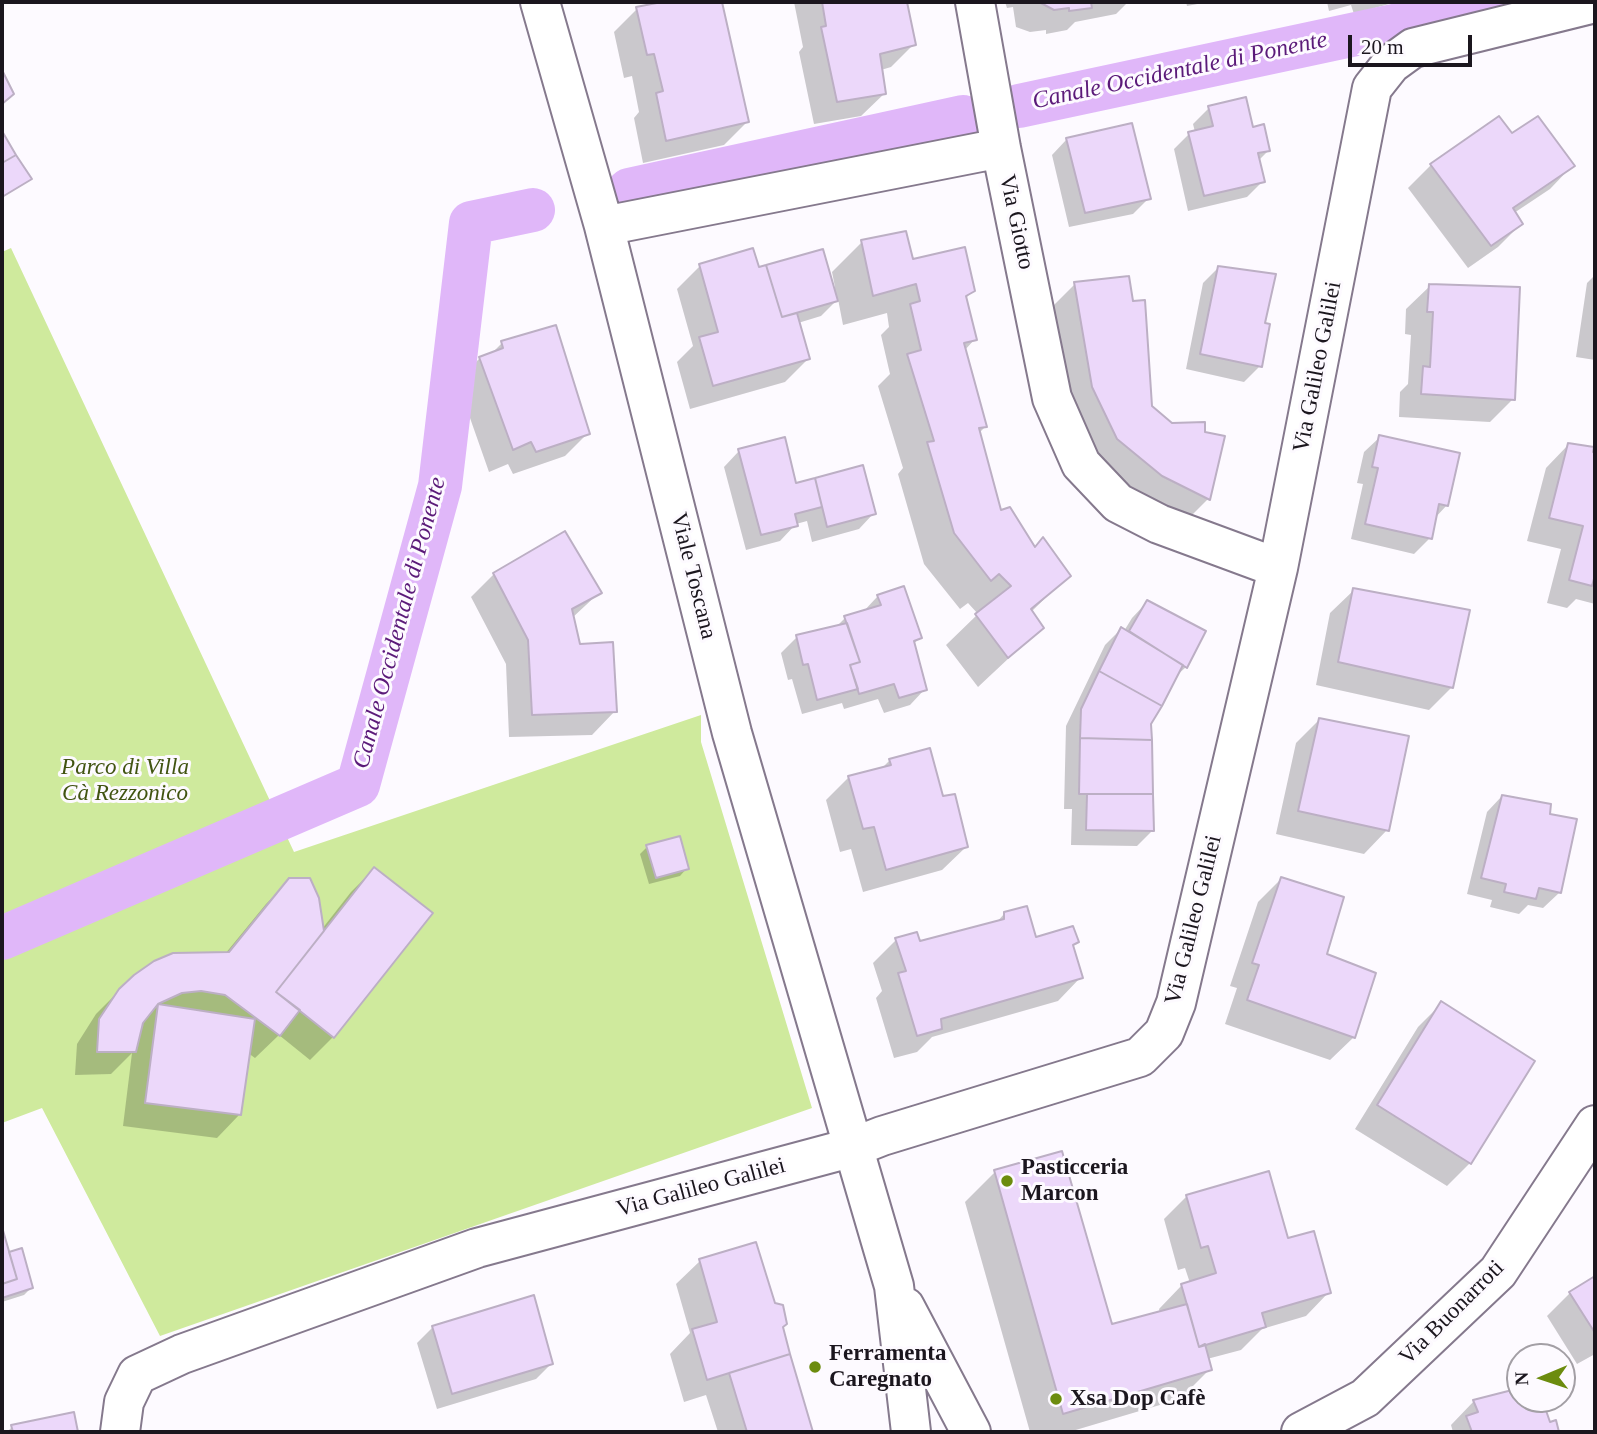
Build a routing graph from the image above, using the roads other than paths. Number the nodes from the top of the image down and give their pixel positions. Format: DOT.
graph roads {
  1 [pos="540,2"];
  2 [pos="975,2"];
  3 [pos="1595,3"];
  4 [pos="1001,148"];
  5 [pos="604,226"];
  6 [pos="1278,568"];
  7 [pos="1595,1125"];
  8 [pos="854,1147"];
  9 [pos="894,1286"];
  10 [pos="120,1432"];
  11 [pos="911,1432"];
  12 [pos="971,1432"];
  13 [pos="1301,1432"];
  1 -- 5 [label="street, Viale Toscana"];
  2 -- 4 [label="street"];
  3 -- 6 [label="street, Via Galileo Galilei"];
  4 -- 5 [label="street, Via Giotto"];
  4 -- 6 [label="street, Via Giotto"];
  5 -- 8 [label="street, Viale Toscana"];
  6 -- 8 [label="street, Via Galileo Galilei"];
  7 -- 13 [label="street, Via Buonarroti"];
  8 -- 9 [label="street, Viale Toscana"];
  8 -- 10 [label="street, Via Galileo Galilei"];
  9 -- 11 [label="street"];
  9 -- 12 [label="street"];
}
